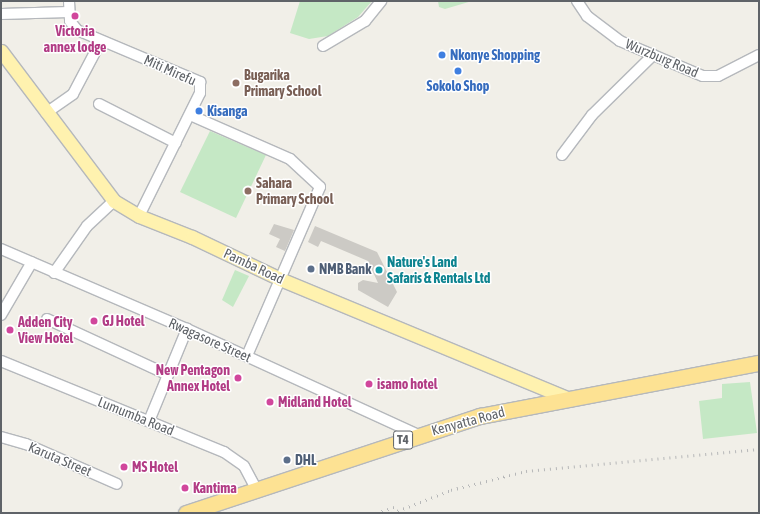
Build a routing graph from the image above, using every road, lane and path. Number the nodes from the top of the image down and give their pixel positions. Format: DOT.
graph roads {
  1 [pos="69,1"];
  2 [pos="380,1"];
  3 [pos="576,1"];
  4 [pos="69,12"];
  5 [pos="1,14"];
  6 [pos="101,41"];
  7 [pos="323,46"];
  8 [pos="1,51"];
  9 [pos="653,55"];
  10 [pos="759,55"];
  11 [pos="98,104"];
  12 [pos="46,113"];
  13 [pos="190,115"];
  14 [pos="176,143"];
  15 [pos="562,155"];
  16 [pos="114,201"];
  17 [pos="140,216"];
  18 [pos="1,249"];
  19 [pos="32,262"];
  20 [pos="54,273"];
  21 [pos="280,279"];
  22 [pos="3,309"];
  23 [pos="47,319"];
  24 [pos="187,329"];
  25 [pos="247,356"];
  26 [pos="1,361"];
  27 [pos="756,367"];
  28 [pos="168,375"];
  29 [pos="570,399"];
  30 [pos="149,421"];
  31 [pos="418,434"];
  32 [pos="1,437"];
  33 [pos="117,484"];
  34 [pos="257,490"];
  35 [pos="186,513"];
  1 -- 4 [label="street, Miti Mirefu"];
  2 -- 7 [label="street"];
  3 -- 9 [label="street, Wurzburg Road"];
  4 -- 5 [label="street"];
  4 -- 6 [label="street, Miti Mirefu"];
  6 -- 12 [label="street"];
  6 -- 13 [label="street, Miti Mirefu"];
  8 -- 12 [label="main road, Pamba Road"];
  9 -- 10 [label="street, Wurzburg Road"];
  9 -- 15 [label="street"];
  11 -- 14 [label="street"];
  12 -- 16 [label="main road, Pamba Road"];
  13 -- 14 [label="street, Miti Mirefu"];
  13 -- 21 [label="street"];
  14 -- 17 [label="street, Miti Mirefu"];
  16 -- 17 [label="main road, Pamba Road"];
  16 -- 20 [label="street"];
  17 -- 21 [label="main road, Pamba Road"];
  18 -- 19 [label="street, Rwagasore Street"];
  19 -- 20 [label="street, Rwagasore Street"];
  19 -- 22 [label="street"];
  20 -- 24 [label="street, Rwagasore Street"];
  21 -- 25 [label="street"];
  21 -- 29 [label="main road, Pamba Road"];
  23 -- 28 [label="street"];
  24 -- 25 [label="street, Rwagasore Street"];
  24 -- 28 [label="street"];
  25 -- 31 [label="street, Rwagasore Street"];
  26 -- 30 [label="street, Lumumba Road"];
  27 -- 29 [label="highway, Kenyatta Road / T4"];
  28 -- 30 [label="street"];
  29 -- 31 [label="highway, Kenyatta Road / T4"];
  30 -- 34 [label="street, Lumumba Road"];
  31 -- 34 [label="highway, Kenyatta Road / T4"];
  32 -- 33 [label="street, Karuta Street"];
  34 -- 35 [label="highway, Kenyatta Road / T4"];
}
